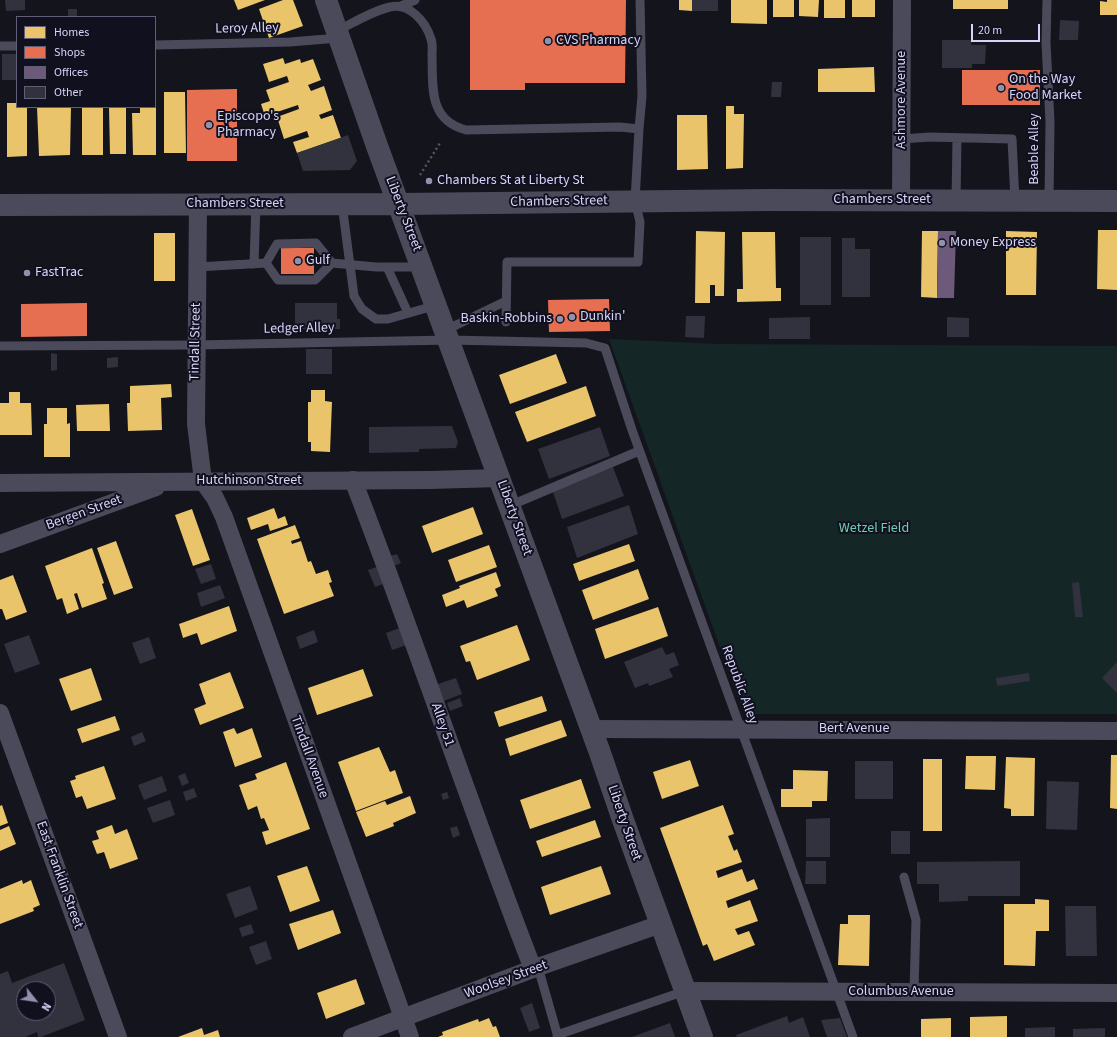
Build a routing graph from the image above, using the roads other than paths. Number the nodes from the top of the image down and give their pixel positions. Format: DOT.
graph roads {
  1 [pos="326,0"];
  2 [pos="415,0"];
  3 [pos="640,0"];
  4 [pos="902,0"];
  5 [pos="1047,0"];
  6 [pos="401,6"];
  7 [pos="338,34"];
  8 [pos="156,45"];
  9 [pos="0,46"];
  10 [pos="16,46"];
  11 [pos="640,129"];
  12 [pos="957,138"];
  13 [pos="901,139"];
  14 [pos="901,200"];
  15 [pos="635,201"];
  16 [pos="956,201"];
  17 [pos="1015,201"];
  18 [pos="1049,201"];
  19 [pos="1117,201"];
  20 [pos="198,203"];
  21 [pos="256,203"];
  22 [pos="342,204"];
  23 [pos="399,204"];
  24 [pos="0,205"];
  25 [pos="332,262"];
  26 [pos="266,263"];
  27 [pos="254,264"];
  28 [pos="350,264"];
  29 [pos="197,267"];
  30 [pos="387,267"];
  31 [pos="423,267"];
  32 [pos="506,301"];
  33 [pos="437,305"];
  34 [pos="408,314"];
  35 [pos="506,322"];
  36 [pos="448,335"];
  37 [pos="196,345"];
  38 [pos="598,345"];
  39 [pos="0,346"];
  40 [pos="639,451"];
  41 [pos="499,478"];
  42 [pos="353,480"];
  43 [pos="203,481"];
  44 [pos="0,483"];
  45 [pos="168,483"];
  46 [pos="509,506"];
  47 [pos="0,544"];
  48 [pos="0,713"];
  49 [pos="591,729"];
  50 [pos="741,730"];
  51 [pos="1117,730"];
  52 [pos="904,877"];
  53 [pos="661,924"];
  54 [pos="535,968"];
  55 [pos="685,991"];
  56 [pos="835,992"];
  57 [pos="914,992"];
  58 [pos="1117,993"];
  59 [pos="404,1018"];
  60 [pos="558,1036"];
  61 [pos="118,1037"];
  62 [pos="352,1037"];
  63 [pos="410,1037"];
  64 [pos="702,1037"];
  65 [pos="853,1037"];
  1 -- 7 [label="street, Liberty Street"];
  2 -- 6 [label="lane, Leroy Alley"];
  3 -- 11 [label="lane"];
  4 -- 13 [label="street, Ashmore Avenue"];
  5 -- 18 [label="lane, Beable Alley"];
  6 -- 7 [label="lane, Leroy Alley"];
  6 -- 11 [label="lane"];
  7 -- 8 [label="lane, Leroy Alley"];
  7 -- 23 [label="street, Liberty Street"];
  9 -- 10 [label="lane"];
  11 -- 15 [label="lane"];
  12 -- 13 [label="lane"];
  12 -- 16 [label="lane"];
  12 -- 17 [label="lane"];
  13 -- 14 [label="street, Ashmore Avenue"];
  14 -- 15 [label="street, Chambers Street"];
  14 -- 16 [label="street, Chambers Street"];
  15 -- 23 [label="street, Chambers Street"];
  15 -- 32 [label="lane"];
  16 -- 17 [label="street, Chambers Street"];
  17 -- 18 [label="street, Chambers Street"];
  18 -- 19 [label="street, Chambers Street"];
  20 -- 21 [label="street, Chambers Street"];
  20 -- 24 [label="street, Chambers Street"];
  20 -- 29 [label="street, Tindall Street"];
  21 -- 22 [label="street, Chambers Street"];
  21 -- 27 [label="lane"];
  22 -- 23 [label="street, Chambers Street"];
  22 -- 28 [label="lane"];
  23 -- 31 [label="street, Liberty Street"];
  25 -- 26 [label="lane"];
  25 -- 26 [label="lane"];
  25 -- 28 [label="lane"];
  26 -- 27 [label="lane"];
  27 -- 29 [label="lane"];
  28 -- 30 [label="lane"];
  28 -- 34 [label="lane"];
  29 -- 37 [label="street, Tindall Street"];
  30 -- 31 [label="lane"];
  30 -- 34 [label="lane"];
  31 -- 33 [label="street, Liberty Street"];
  32 -- 35 [label="lane"];
  32 -- 36 [label="lane"];
  33 -- 34 [label="lane"];
  33 -- 36 [label="street, Liberty Street"];
  36 -- 37 [label="lane, Ledger Alley"];
  36 -- 38 [label="lane, Ledger Alley"];
  36 -- 41 [label="street, Liberty Street"];
  37 -- 39 [label="lane, Ledger Alley"];
  37 -- 43 [label="street, Tindall Street"];
  38 -- 40 [label="lane, Republic Alley"];
  40 -- 46 [label="lane"];
  40 -- 50 [label="lane, Republic Alley"];
  41 -- 42 [label="street, Hutchinson Street"];
  41 -- 46 [label="street, Liberty Street"];
  42 -- 43 [label="street, Hutchinson Street"];
  42 -- 54 [label="street, Alley 51"];
  43 -- 45 [label="street, Hutchinson Street"];
  43 -- 59 [label="street, Tindall Avenue"];
  44 -- 45 [label="street, Hutchinson Street"];
  45 -- 47 [label="street, Bergen Street"];
  46 -- 49 [label="street, Liberty Street"];
  48 -- 61 [label="street, East Franklin Street"];
  49 -- 50 [label="street, Bert Avenue"];
  49 -- 53 [label="street, Liberty Street"];
  50 -- 51 [label="street, Bert Avenue"];
  50 -- 56 [label="lane, Republic Alley"];
  52 -- 57 [label="lane"];
  53 -- 54 [label="street, Woolsey Street"];
  53 -- 55 [label="street, Liberty Street"];
  54 -- 59 [label="street, Woolsey Street"];
  54 -- 60 [label="lane"];
  55 -- 56 [label="street, Columbus Avenue"];
  55 -- 60 [label="lane"];
  55 -- 64 [label="street, Liberty Street"];
  56 -- 57 [label="street, Columbus Avenue"];
  56 -- 65 [label="lane, Republic Alley"];
  57 -- 58 [label="street, Columbus Avenue"];
  59 -- 62 [label="street, Woolsey Street"];
  59 -- 63 [label="street, Tindall Avenue"];
}
